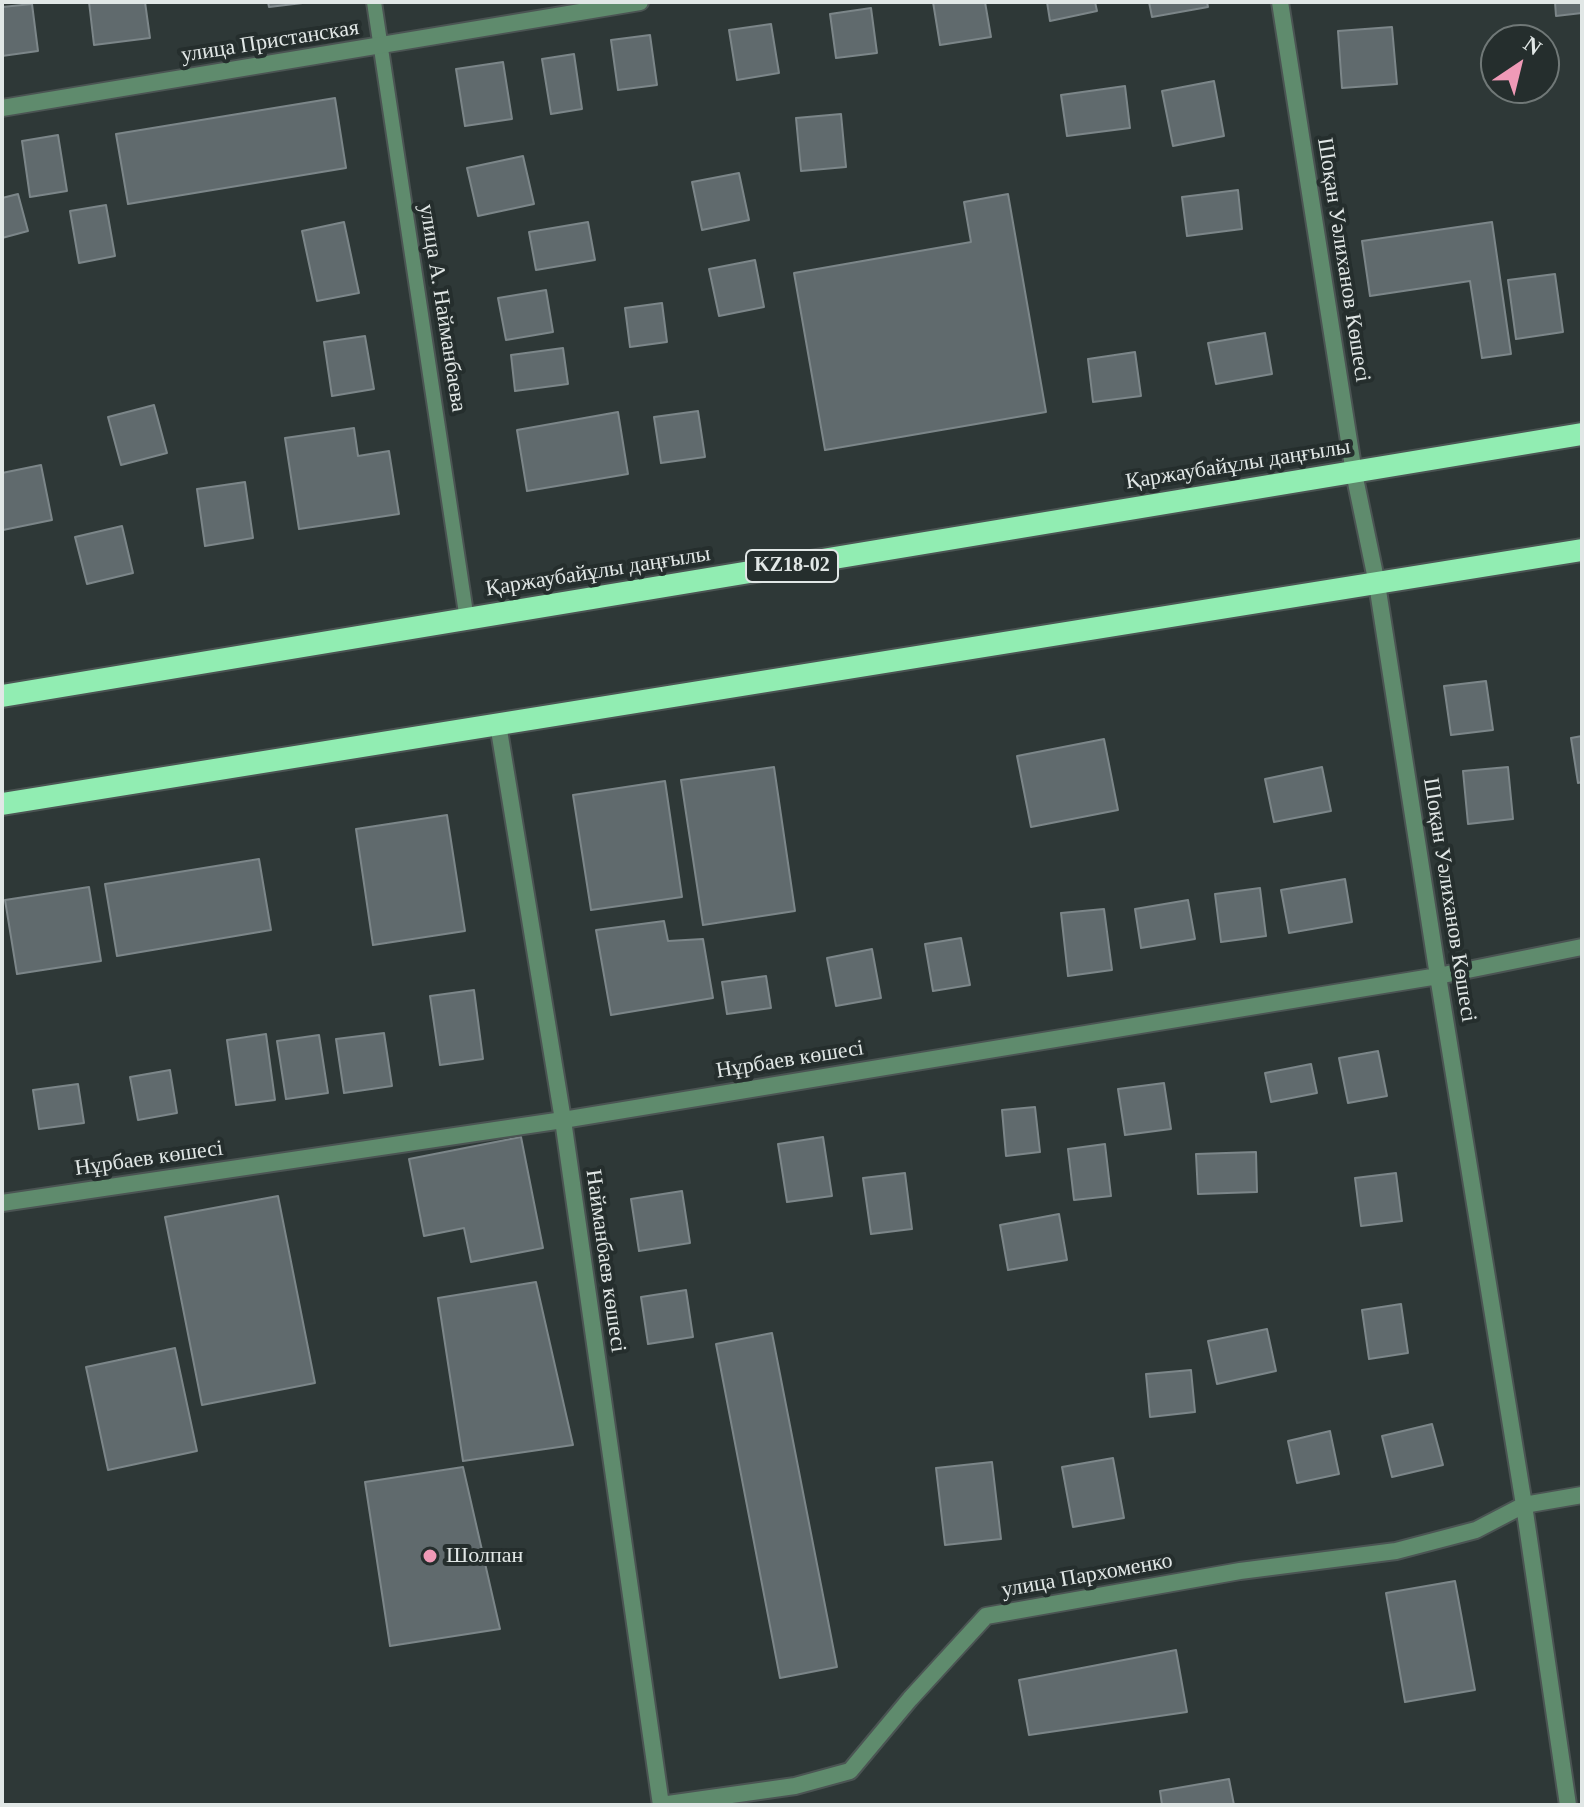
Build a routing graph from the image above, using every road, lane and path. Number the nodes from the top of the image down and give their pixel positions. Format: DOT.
graph roads {
  1 [pos="374,2"];
  2 [pos="640,2"];
  3 [pos="1280,2"];
  4 [pos="380,46"];
  5 [pos="2,108"];
  6 [pos="1582,434"];
  7 [pos="1354,473"];
  8 [pos="1582,550"];
  9 [pos="1377,584"];
  10 [pos="467,620"];
  11 [pos="2,696"];
  12 [pos="498,724"];
  13 [pos="2,804"];
  14 [pos="1582,947"];
  15 [pos="1438,976"];
  16 [pos="563,1120"];
  17 [pos="2,1203"];
  18 [pos="1582,1495"];
  19 [pos="1524,1505"];
  20 [pos="661,1805"];
  21 [pos="1568,1805"];
  1 -- 4 [label="lane, улица А. Найманбаева"];
  2 -- 4 [label="street, улица Пристанская"];
  3 -- 7 [label="street, Шоқан Уәлиханов Көшесі"];
  4 -- 5 [label="street, улица Пристанская"];
  4 -- 10 [label="lane, улица А. Найманбаева"];
  6 -- 7 [label="highway, Қаржаубайұлы даңғылы / KZ18-02"];
  7 -- 9 [label="street, Шоқан Уәлиханов Көшесі"];
  7 -- 10 [label="highway, Қаржаубайұлы даңғылы / KZ18-02"];
  8 -- 9 [label="highway"];
  9 -- 12 [label="highway"];
  9 -- 15 [label="street, Шоқан Уәлиханов Көшесі"];
  10 -- 11 [label="highway, Қаржаубайұлы даңғылы / KZ18-02"];
  12 -- 13 [label="highway"];
  12 -- 16 [label="street, Найманбаев көшесі"];
  14 -- 15 [label="street, Нұрбаев көшесі"];
  15 -- 16 [label="street, Нұрбаев көшесі"];
  15 -- 19 [label="street, Шоқан Уәлиханов Көшесі"];
  16 -- 17 [label="street, Нұрбаев көшесі"];
  16 -- 20 [label="street, Найманбаев көшесі"];
  18 -- 19 [label="street, улица Пархоменко"];
  19 -- 20 [label="street, улица Пархоменко"];
  19 -- 21 [label="street, Шоқан Уәлиханов Көшесі"];
}
